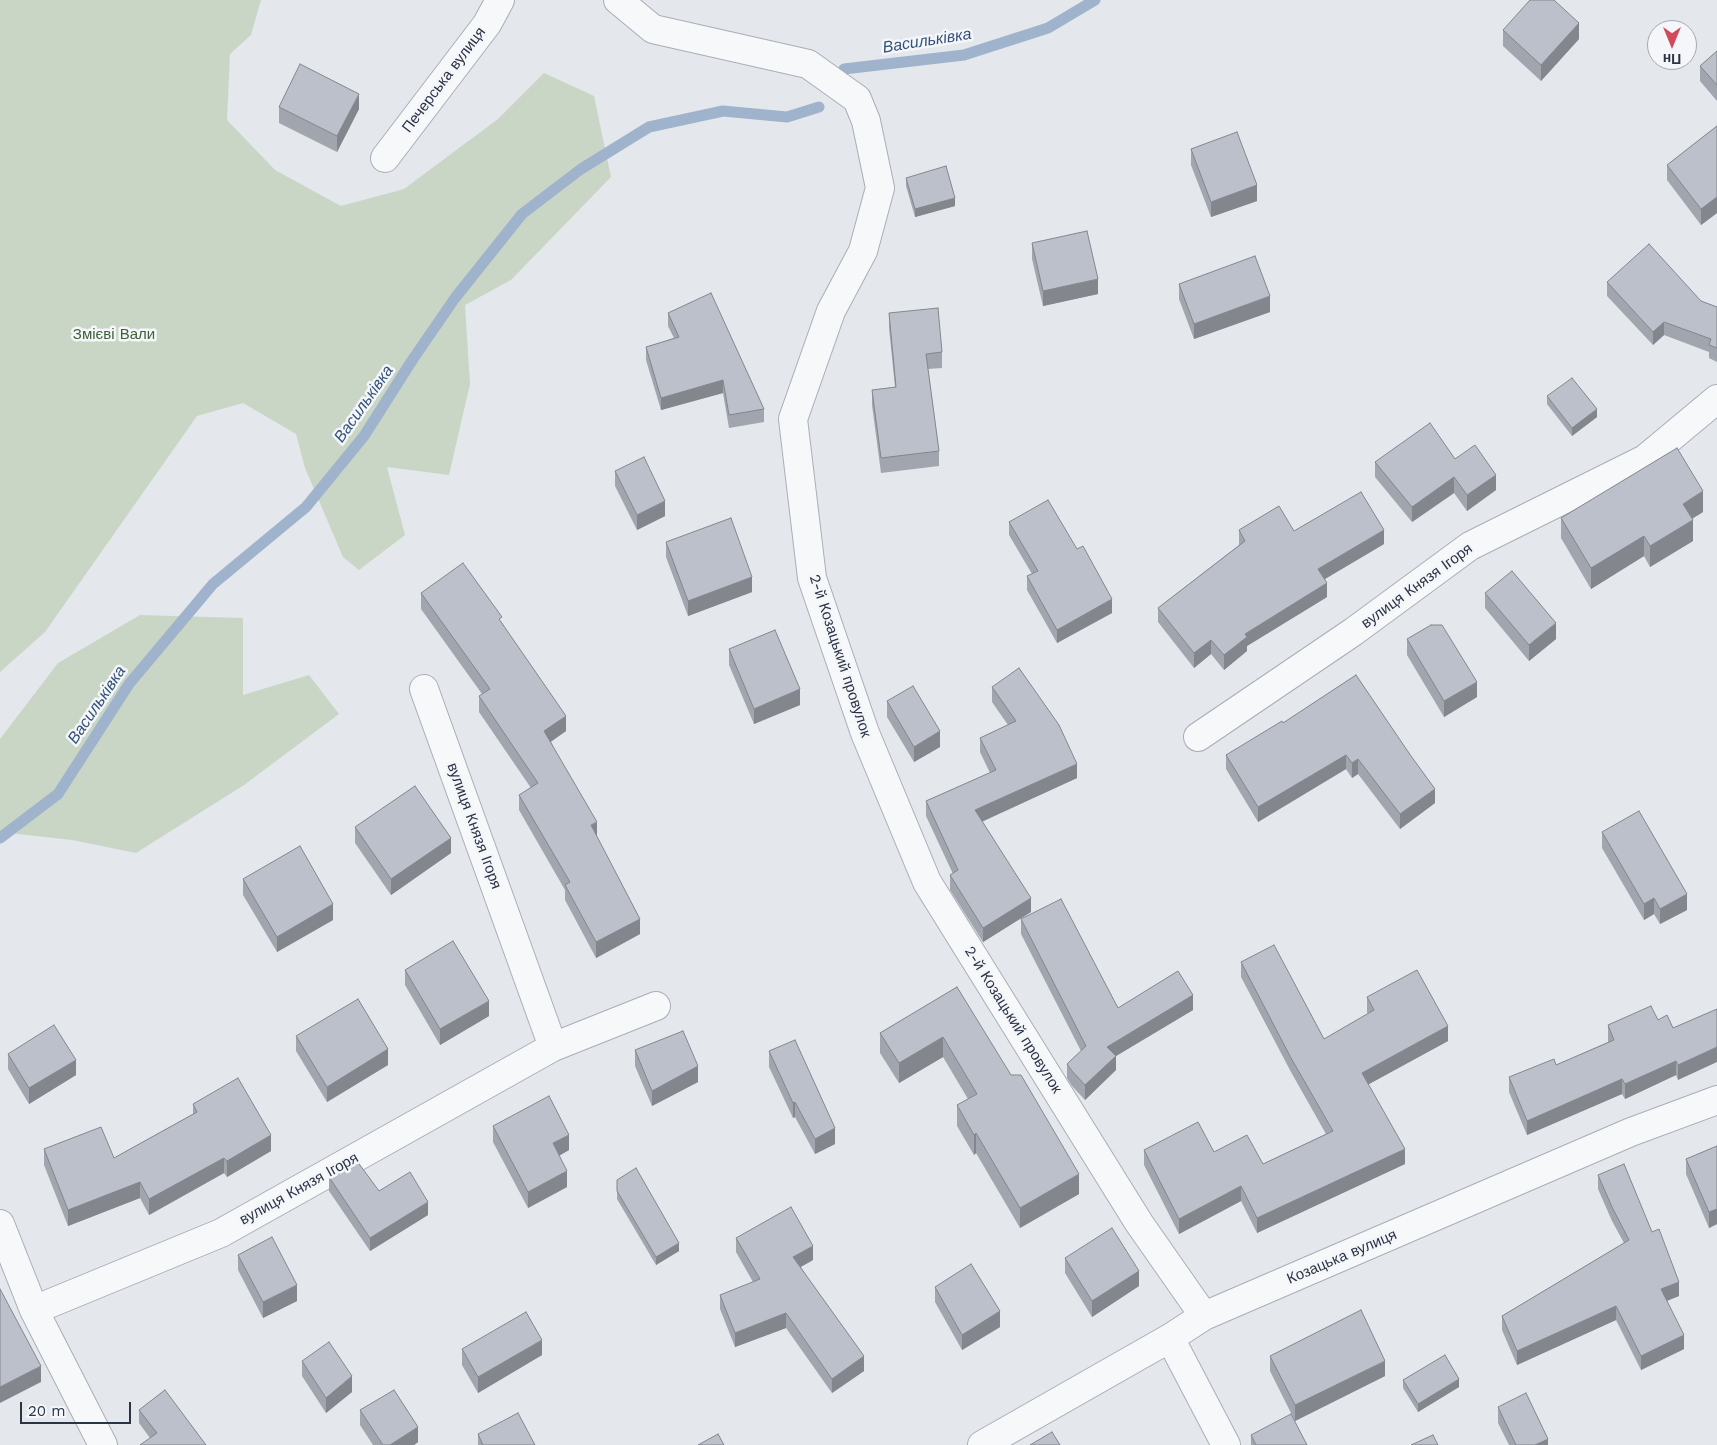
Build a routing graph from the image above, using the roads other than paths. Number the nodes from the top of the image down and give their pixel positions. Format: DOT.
graph roads {
  1 [pos="500,0"];
  2 [pos="618,0"];
  3 [pos="385,158"];
  4 [pos="1717,399"];
  5 [pos="424,689"];
  6 [pos="1198,737"];
  7 [pos="656,1006"];
  8 [pos="553,1047"];
  9 [pos="1717,1100"];
  10 [pos="0,1223"];
  11 [pos="34,1310"];
  12 [pos="1204,1316"];
  13 [pos="1170,1338"];
  14 [pos="103,1445"];
  15 [pos="982,1445"];
  16 [pos="1226,1445"];
  1 -- 3 [label="street, Печерська вулиця"];
  2 -- 12 [label="street, 2-й Козацький провулок"];
  4 -- 6 [label="street, вулиця Князя Ігоря"];
  5 -- 8 [label="street, вулиця Князя Ігоря"];
  7 -- 8 [label="street, вулиця Князя Ігоря"];
  8 -- 11 [label="street, вулиця Князя Ігоря"];
  9 -- 12 [label="street, Козацька вулиця"];
  10 -- 11 [label="street"];
  11 -- 14 [label="street"];
  12 -- 13 [label="street, Козацька вулиця"];
  13 -- 15 [label="street, Козацька вулиця"];
  13 -- 16 [label="street"];
}
